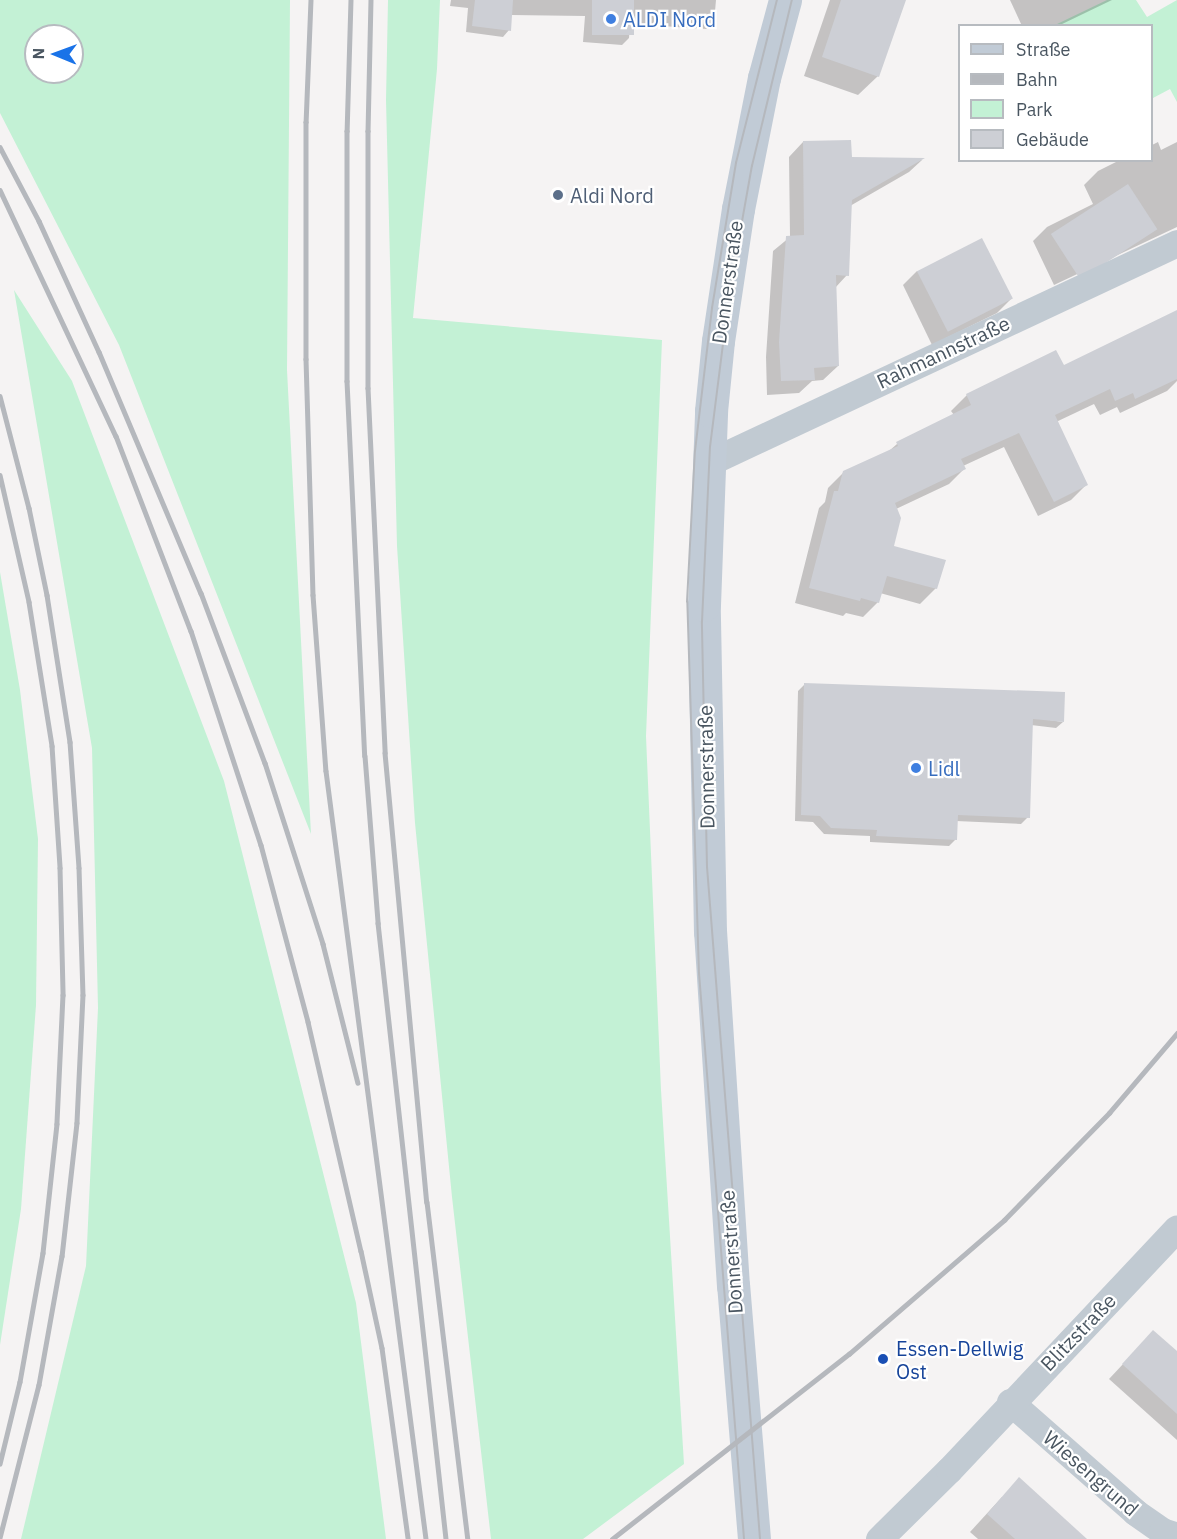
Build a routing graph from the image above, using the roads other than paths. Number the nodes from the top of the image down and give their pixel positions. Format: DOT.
graph roads {
  1 [pos="784,0"];
  2 [pos="1177,243"];
  3 [pos="710,462"];
  4 [pos="1177,1228"];
  5 [pos="1010,1402"];
  6 [pos="1177,1536"];
  7 [pos="754,1539"];
  8 [pos="879,1539"];
  1 -- 3 [label="main road, Donnerstraße"];
  2 -- 3 [label="street, Rahmannstraße"];
  3 -- 7 [label="main road, Donnerstraße"];
  4 -- 5 [label="street, Blitzstraße"];
  5 -- 6 [label="street, Wiesengrund"];
  5 -- 8 [label="street, Blitzstraße"];
}
